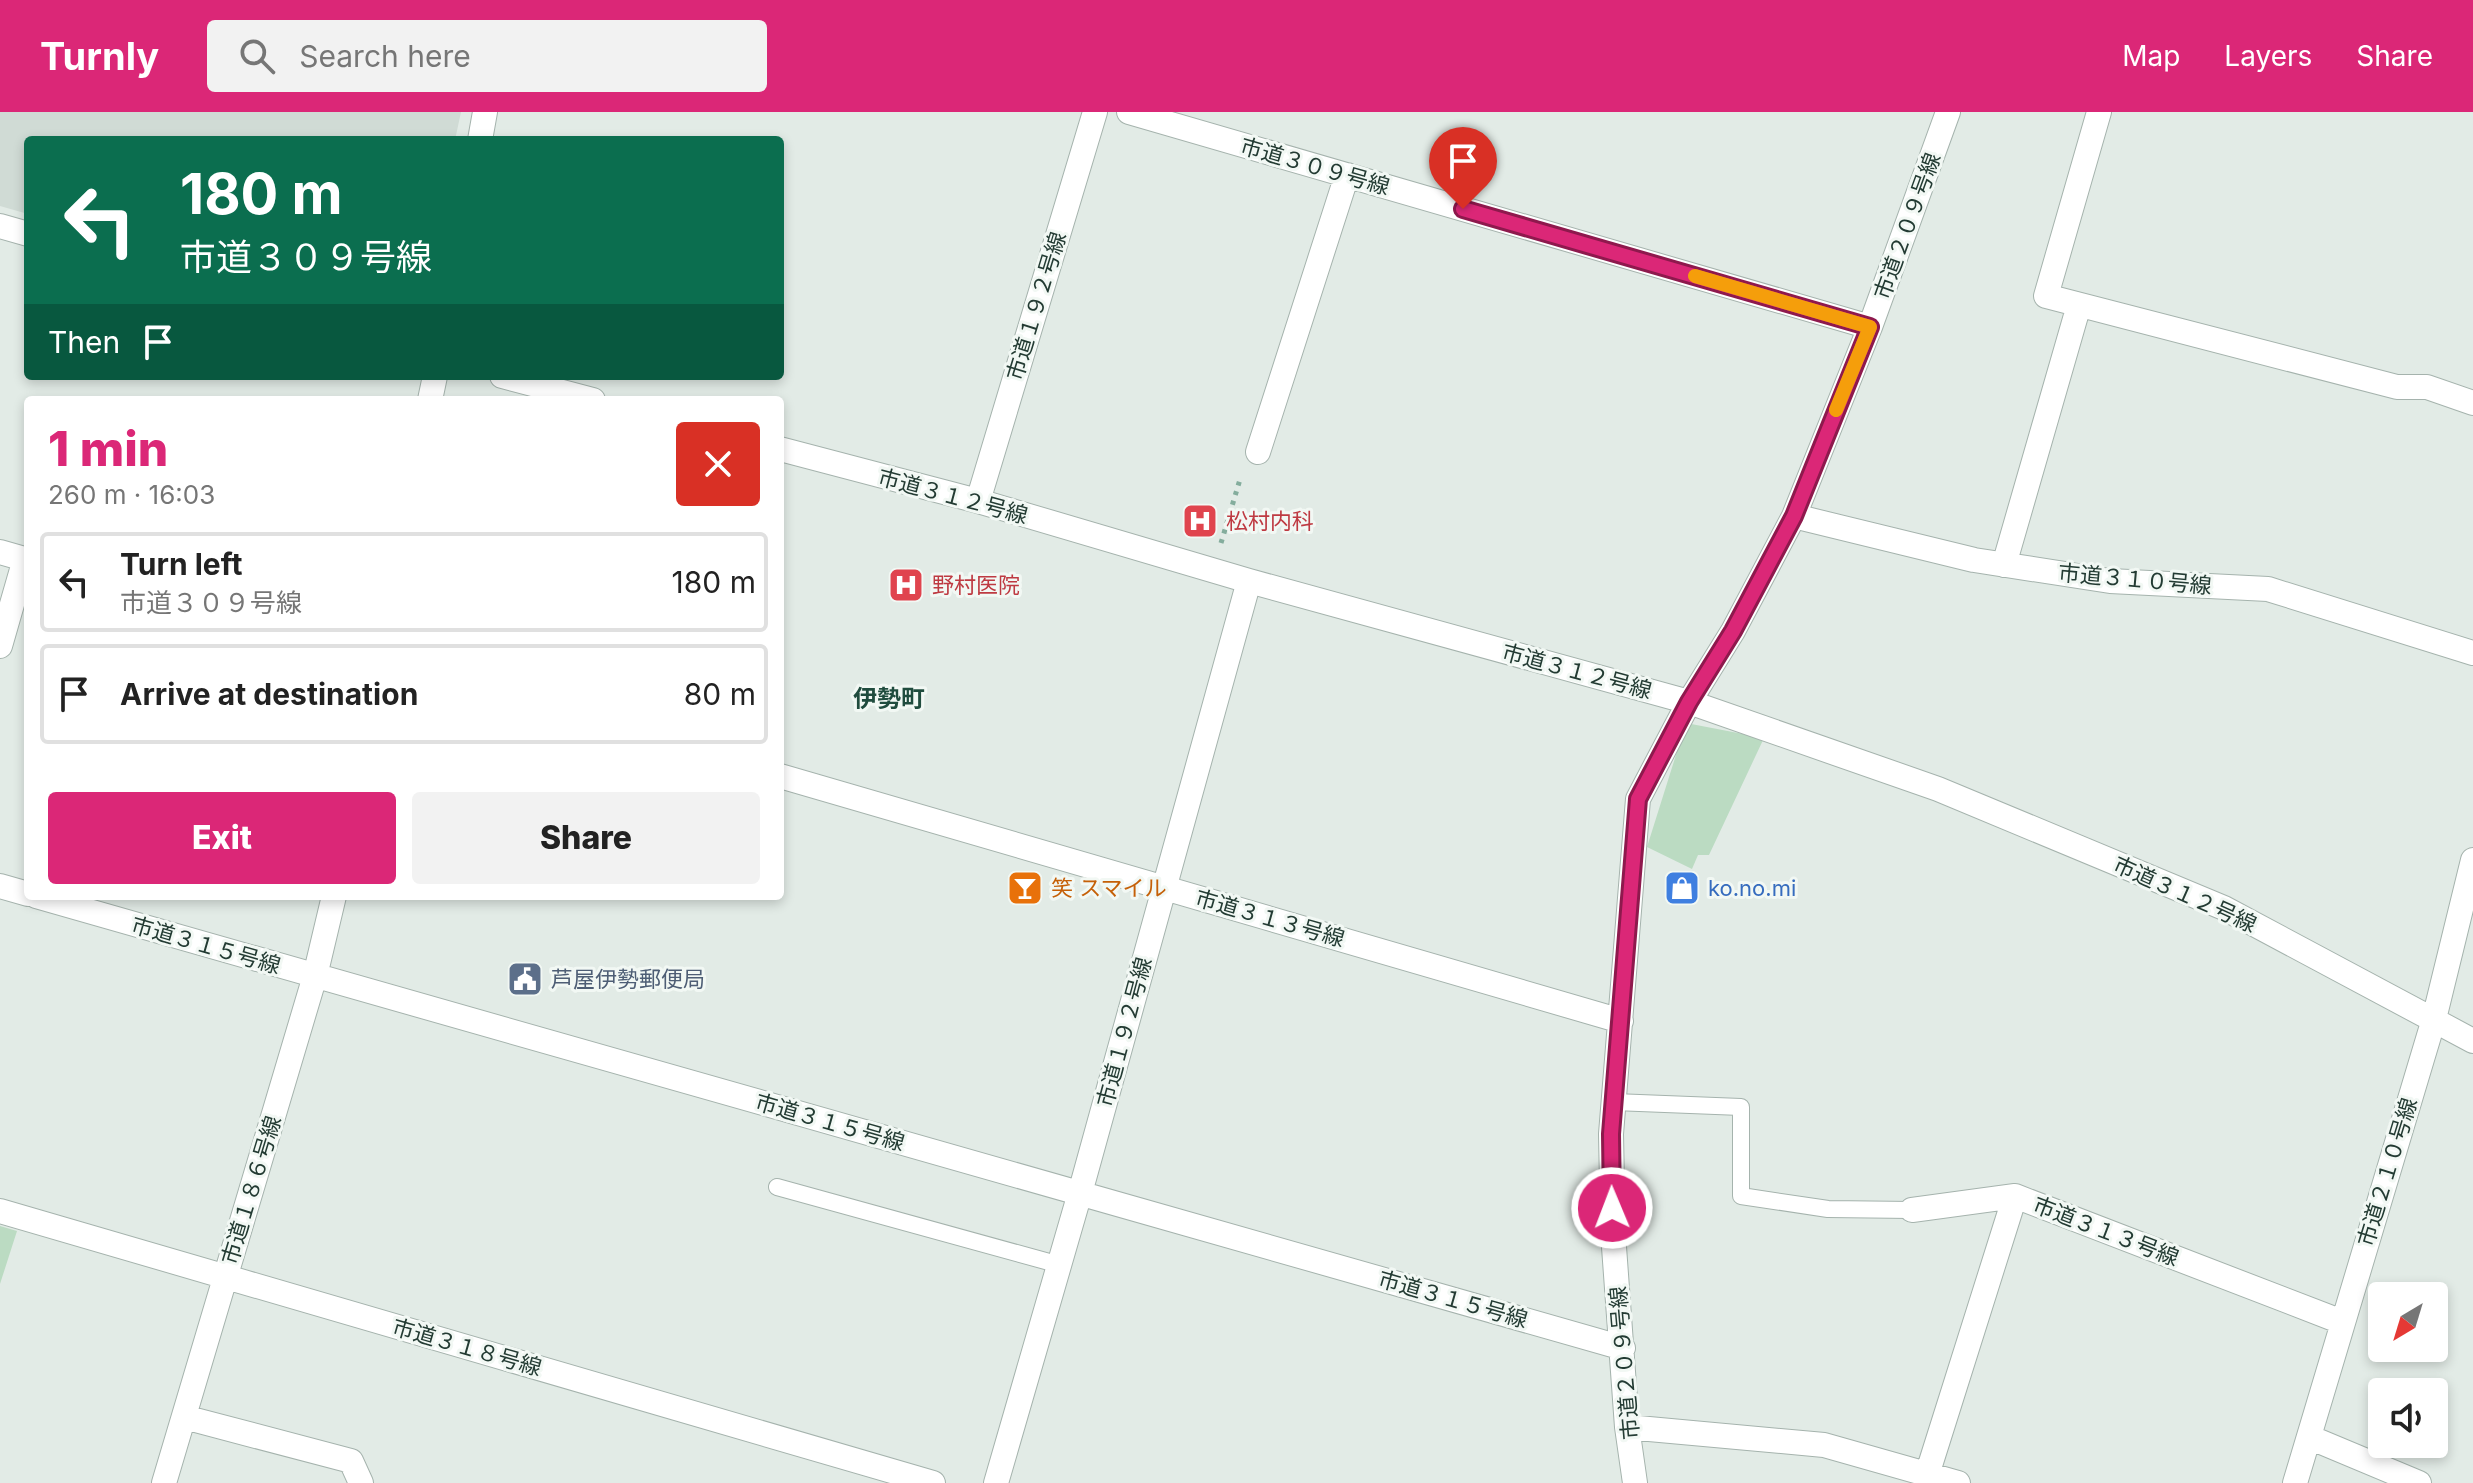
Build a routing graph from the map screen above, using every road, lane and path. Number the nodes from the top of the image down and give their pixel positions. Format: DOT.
graph roads {
  1 [pos="485,112"];
  2 [pos="1095,112"];
  3 [pos="1129,112"];
  4 [pos="1948,112"];
  5 [pos="2099,112"];
  6 [pos="481,136"];
  7 [pos="1347,175"];
  8 [pos="0,226"];
  9 [pos="24,233"];
  10 [pos="2079,305"];
  11 [pos="1870,327"];
  12 [pos="517,380"];
  13 [pos="578,396"];
  14 [pos="2473,403"];
  15 [pos="784,450"];
  16 [pos="1258,452"];
  17 [pos="978,501"];
  18 [pos="1794,516"];
  19 [pos="0,552"];
  20 [pos="24,558"];
  21 [pos="2004,565"];
  22 [pos="24,566"];
  23 [pos="1213,571"];
  24 [pos="1249,581"];
  25 [pos="0,646"];
  26 [pos="2473,653"];
  27 [pos="1689,702"];
  28 [pos="784,777"];
  29 [pos="2473,860"];
  30 [pos="0,886"];
  31 [pos="1164,886"];
  32 [pos="24,893"];
  33 [pos="50,900"];
  34 [pos="333,900"];
  35 [pos="315,976"];
  36 [pos="2434,1019"];
  37 [pos="1621,1021"];
  38 [pos="2473,1041"];
  39 [pos="1614,1102"];
  40 [pos="777,1187"];
  41 [pos="1080,1193"];
  42 [pos="2015,1196"];
  43 [pos="1912,1210"];
  44 [pos="0,1211"];
  45 [pos="1060,1265"];
  46 [pos="224,1277"];
  47 [pos="2342,1322"];
  48 [pos="1623,1348"];
  49 [pos="184,1417"];
  50 [pos="1627,1427"];
  51 [pos="2309,1437"];
  52 [pos="1914,1476"];
  53 [pos="164,1483"];
  54 [pos="361,1483"];
  55 [pos="933,1483"];
  56 [pos="996,1483"];
  57 [pos="1635,1483"];
  58 [pos="1958,1483"];
  59 [pos="2295,1483"];
  60 [pos="2419,1483"];
  1 -- 6 [label="street"];
  2 -- 17 [label="street, 市道１９２号線"];
  3 -- 7 [label="street, 市道３０９号線"];
  4 -- 11 [label="street, 市道２０９号線"];
  5 -- 10 [label="street"];
  7 -- 11 [label="street, 市道３０９号線"];
  7 -- 16 [label="street"];
  8 -- 9 [label="street"];
  10 -- 14 [label="street"];
  10 -- 21 [label="street"];
  11 -- 18 [label="street, 市道２０９号線"];
  12 -- 13 [label="street"];
  15 -- 17 [label="street, 市道３１２号線"];
  16 -- 23 [label="path"];
  17 -- 23 [label="street, 市道３１２号線"];
  18 -- 21 [label="street, 市道３１０号線"];
  18 -- 27 [label="street, 市道２０９号線"];
  19 -- 20 [label="street"];
  21 -- 26 [label="street, 市道３１０号線"];
  22 -- 25 [label="street"];
  23 -- 24 [label="street, 市道３１２号線"];
  24 -- 27 [label="street, 市道３１２号線"];
  24 -- 31 [label="street, 市道１９２号線"];
  27 -- 36 [label="street, 市道３１２号線"];
  27 -- 37 [label="street, 市道２０９号線"];
  28 -- 31 [label="street, 市道３１３号線"];
  29 -- 36 [label="street, 市道２１０号線"];
  30 -- 32 [label="street"];
  31 -- 37 [label="street, 市道３１３号線"];
  31 -- 41 [label="street, 市道１９２号線"];
  33 -- 35 [label="street, 市道３１５号線"];
  34 -- 35 [label="street, 市道１８６号線"];
  35 -- 41 [label="street, 市道３１５号線"];
  35 -- 46 [label="street, 市道１８６号線"];
  36 -- 38 [label="street, 市道３１２号線"];
  36 -- 47 [label="street, 市道２１０号線"];
  37 -- 39 [label="street, 市道２０９号線"];
  39 -- 43 [label="lane, 市道３１３号線"];
  39 -- 48 [label="street, 市道２０９号線"];
  40 -- 45 [label="lane"];
  41 -- 45 [label="street, 市道１９２号線"];
  41 -- 48 [label="street, 市道３１５号線"];
  42 -- 43 [label="street, 市道３１３号線"];
  42 -- 47 [label="street, 市道３１３号線"];
  42 -- 52 [label="street"];
  44 -- 46 [label="street, 市道３１８号線"];
  45 -- 56 [label="street, 市道１９２号線"];
  46 -- 49 [label="street, 市道１８６号線"];
  46 -- 55 [label="street, 市道３１８号線"];
  47 -- 51 [label="street, 市道２１０号線"];
  48 -- 50 [label="street, 市道２０９号線"];
  49 -- 53 [label="street, 市道１８６号線"];
  49 -- 54 [label="street"];
  50 -- 52 [label="street"];
  50 -- 57 [label="street, 市道２０９号線"];
  51 -- 59 [label="street, 市道２１０号線"];
  51 -- 60 [label="street"];
  52 -- 58 [label="street"];
}
